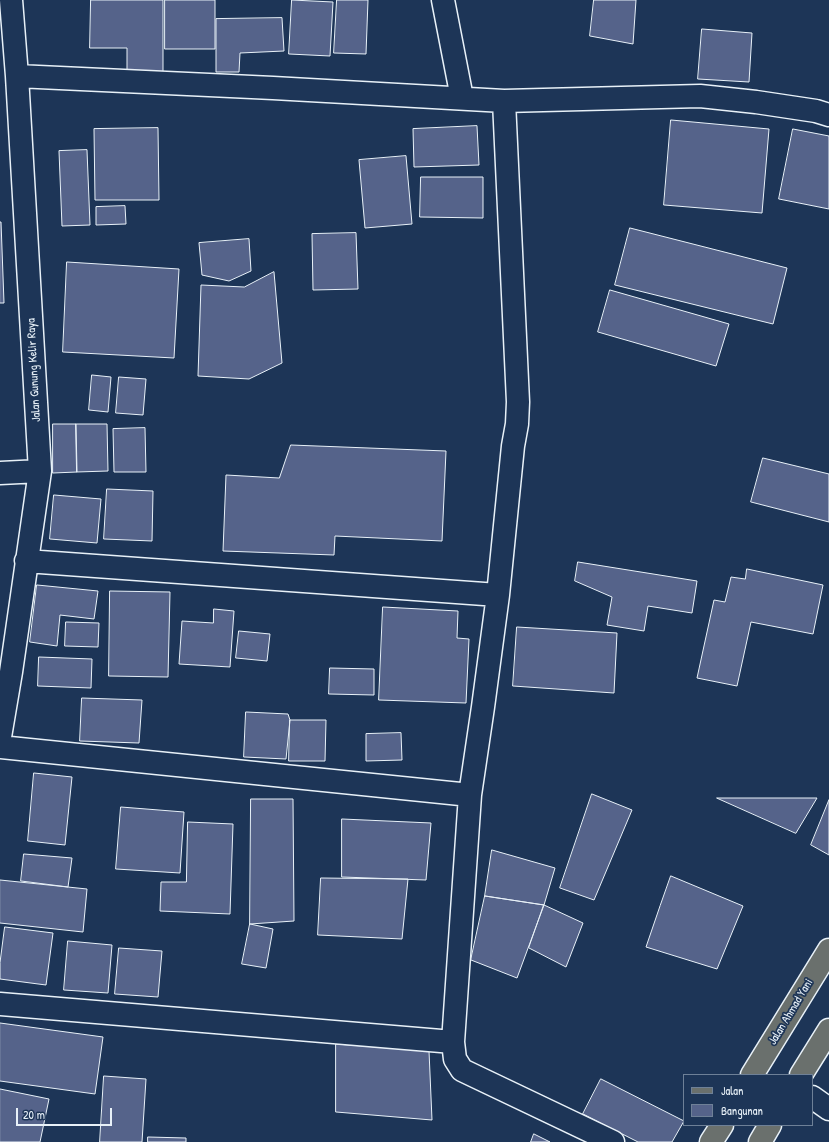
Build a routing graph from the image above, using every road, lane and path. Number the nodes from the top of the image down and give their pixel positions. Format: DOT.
graph roads {
  1 [pos="11,0"];
  2 [pos="443,0"];
  3 [pos="17,76"];
  4 [pos="462,98"];
  5 [pos="504,101"];
  6 [pos="829,115"];
  7 [pos="0,473"];
  8 [pos="38,480"];
  9 [pos="26,561"];
  10 [pos="498,595"];
  11 [pos="0,738"];
  12 [pos="0,747"];
  13 [pos="470,795"];
  14 [pos="829,950"];
  15 [pos="0,1004"];
  16 [pos="829,1030"];
  17 [pos="453,1042"];
  18 [pos="753,1074"];
  19 [pos="802,1074"];
  20 [pos="813,1098"];
  21 [pos="829,1109"];
  22 [pos="721,1126"];
  23 [pos="769,1126"];
  24 [pos="613,1142"];
  25 [pos="711,1142"];
  26 [pos="760,1142"];
  1 -- 3 [label="street, Jalan Gunung Kelir Raya"];
  2 -- 4 [label="street"];
  3 -- 4 [label="street"];
  3 -- 8 [label="street, Jalan Gunung Kelir Raya"];
  4 -- 5 [label="street"];
  5 -- 6 [label="street"];
  5 -- 10 [label="street"];
  7 -- 8 [label="street"];
  8 -- 9 [label="street, Jalan Gunung Kelir Raya"];
  9 -- 10 [label="street"];
  9 -- 11 [label="street, Jalan Gunung Kelir Raya"];
  10 -- 13 [label="street"];
  12 -- 13 [label="street"];
  13 -- 17 [label="street"];
  14 -- 18 [label="main road, Jalan Ahmad Yani"];
  15 -- 17 [label="street"];
  16 -- 19 [label="main road"];
  17 -- 24 [label="street"];
  20 -- 21 [label="street"];
  22 -- 25 [label="main road"];
  23 -- 26 [label="main road"];
}
